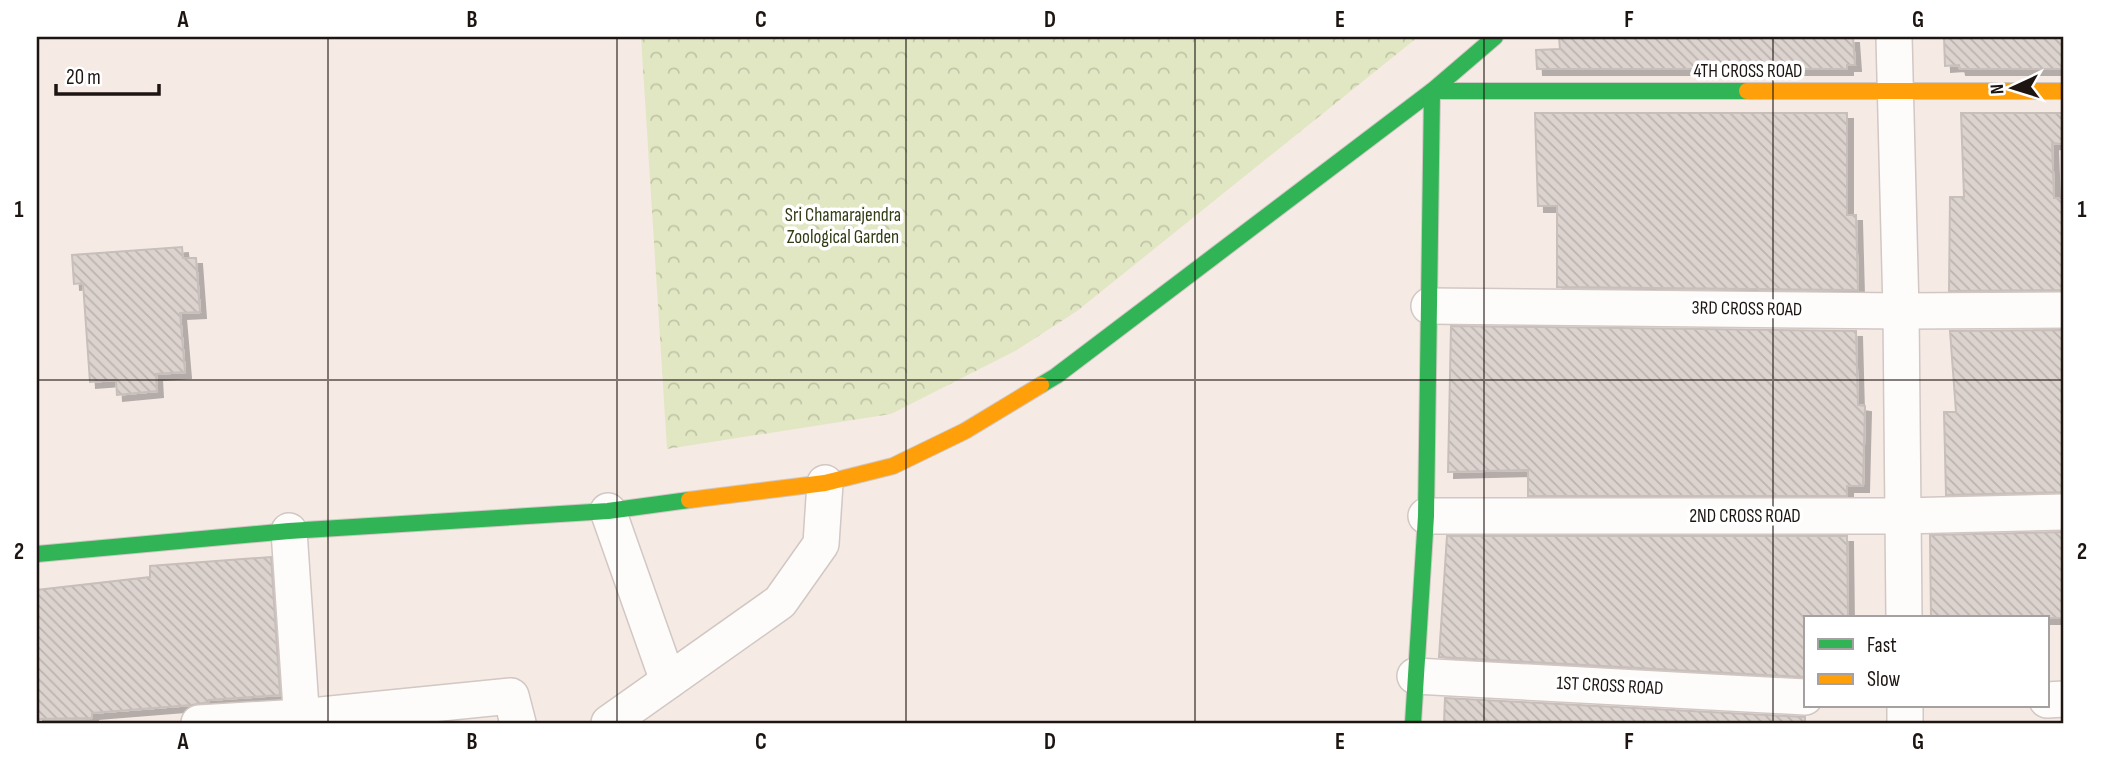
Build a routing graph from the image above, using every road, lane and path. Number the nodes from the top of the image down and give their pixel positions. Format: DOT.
graph roads {
  1 [pos="1495,37"];
  2 [pos="1894,37"];
  3 [pos="1432,91"];
  4 [pos="2064,91"];
  5 [pos="1895,93"];
  6 [pos="1429,306"];
  7 [pos="2064,310"];
  8 [pos="1901,311"];
  9 [pos="825,483"];
  10 [pos="608,511"];
  11 [pos="2064,512"];
  12 [pos="1426,516"];
  13 [pos="1902,516"];
  14 [pos="289,531"];
  15 [pos="37,554"];
  16 [pos="1904,616"];
  17 [pos="1415,676"];
  18 [pos="668,681"];
  19 [pos="1804,697"];
  20 [pos="301,720"];
  21 [pos="199,723"];
  22 [pos="518,723"];
  23 [pos="609,723"];
  24 [pos="1413,723"];
  1 -- 3 [label="main road"];
  2 -- 5 [label="street"];
  3 -- 5 [label="main road, 4TH CROSS ROAD"];
  3 -- 6 [label="main road"];
  3 -- 9 [label="main road"];
  4 -- 5 [label="main road, 4TH CROSS ROAD"];
  5 -- 8 [label="street"];
  6 -- 8 [label="street, 3RD CROSS ROAD"];
  6 -- 12 [label="main road"];
  7 -- 8 [label="street, 3RD CROSS ROAD"];
  8 -- 13 [label="street"];
  9 -- 10 [label="main road"];
  9 -- 18 [label="street"];
  10 -- 14 [label="main road"];
  10 -- 18 [label="street"];
  11 -- 13 [label="street, 2ND CROSS ROAD"];
  12 -- 13 [label="street, 2ND CROSS ROAD"];
  12 -- 17 [label="main road"];
  13 -- 16 [label="street"];
  14 -- 15 [label="main road"];
  14 -- 20 [label="street"];
  17 -- 19 [label="street, 1ST CROSS ROAD"];
  17 -- 24 [label="main road"];
  18 -- 23 [label="street"];
  20 -- 21 [label="street"];
  20 -- 22 [label="street"];
}
